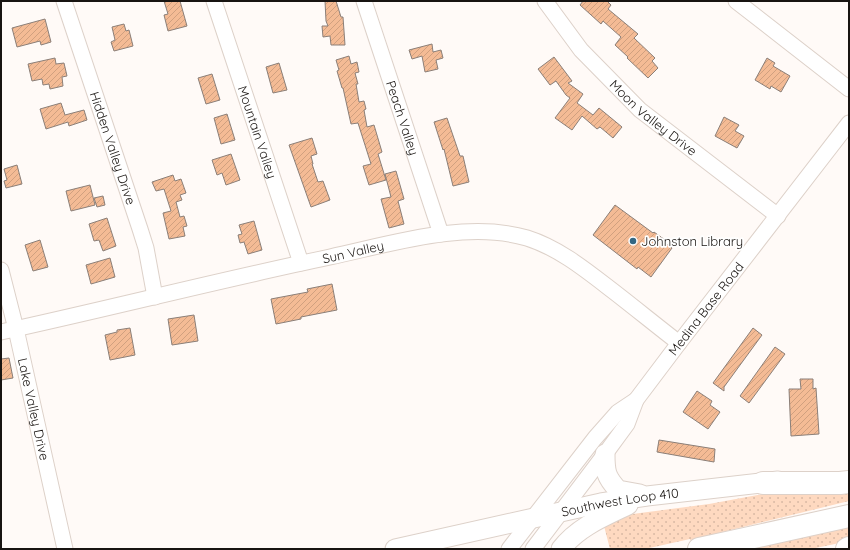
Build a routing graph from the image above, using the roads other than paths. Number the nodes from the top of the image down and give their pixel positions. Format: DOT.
graph roads {
  1 [pos="64,1"];
  2 [pos="214,1"];
  3 [pos="364,1"];
  4 [pos="545,1"];
  5 [pos="736,1"];
  6 [pos="849,89"];
  7 [pos="849,123"];
  8 [pos="778,216"];
  9 [pos="441,234"];
  10 [pos="301,263"];
  11 [pos="1,270"];
  12 [pos="155,296"];
  13 [pos="16,329"];
  14 [pos="1,332"];
  15 [pos="679,343"];
  16 [pos="636,400"];
  17 [pos="605,454"];
  18 [pos="849,473"];
  19 [pos="849,482"];
  20 [pos="763,483"];
  21 [pos="647,496"];
  22 [pos="561,512"];
  23 [pos="849,516"];
  24 [pos="532,518"];
  25 [pos="65,549"];
  26 [pos="396,549"];
  27 [pos="409,549"];
  28 [pos="509,549"];
  29 [pos="533,549"];
  30 [pos="561,549"];
  31 [pos="699,549"];
  1 -- 12 [label="street, Hidden Valley Drive"];
  2 -- 10 [label="street, Mountain Valley"];
  3 -- 9 [label="street, Peach Valley"];
  4 -- 8 [label="street, Moon Valley Drive"];
  5 -- 6 [label="street"];
  7 -- 8 [label="street, Medina Base Road"];
  8 -- 15 [label="street, Medina Base Road"];
  9 -- 10 [label="street, Sun Valley"];
  9 -- 15 [label="street, Sun Valley"];
  10 -- 12 [label="street, Sun Valley"];
  11 -- 13 [label="street, Lake Valley Drive"];
  12 -- 13 [label="street, Sun Valley"];
  13 -- 14 [label="street, Sun Valley"];
  13 -- 25 [label="street, Lake Valley Drive"];
  15 -- 16 [label="street, Medina Base Road"];
  16 -- 17 [label="street, Medina Base Road"];
  16 -- 24 [label="street, Medina Base Road"];
  17 -- 21 [label="main road"];
  17 -- 22 [label="street, Medina Base Road"];
  18 -- 20 [label="main road, Southwest Loop 410"];
  19 -- 20 [label="highway"];
  20 -- 21 [label="main road, Southwest Loop 410"];
  21 -- 22 [label="main road, Southwest Loop 410"];
  21 -- 30 [label="main road"];
  22 -- 24 [label="main road, Southwest Loop 410"];
  22 -- 29 [label="street, Medina Base Road"];
  23 -- 31 [label="highway"];
  24 -- 26 [label="main road, Southwest Loop 410"];
  24 -- 28 [label="street, Medina Base Road"];
  26 -- 27 [label="main road"];
}
